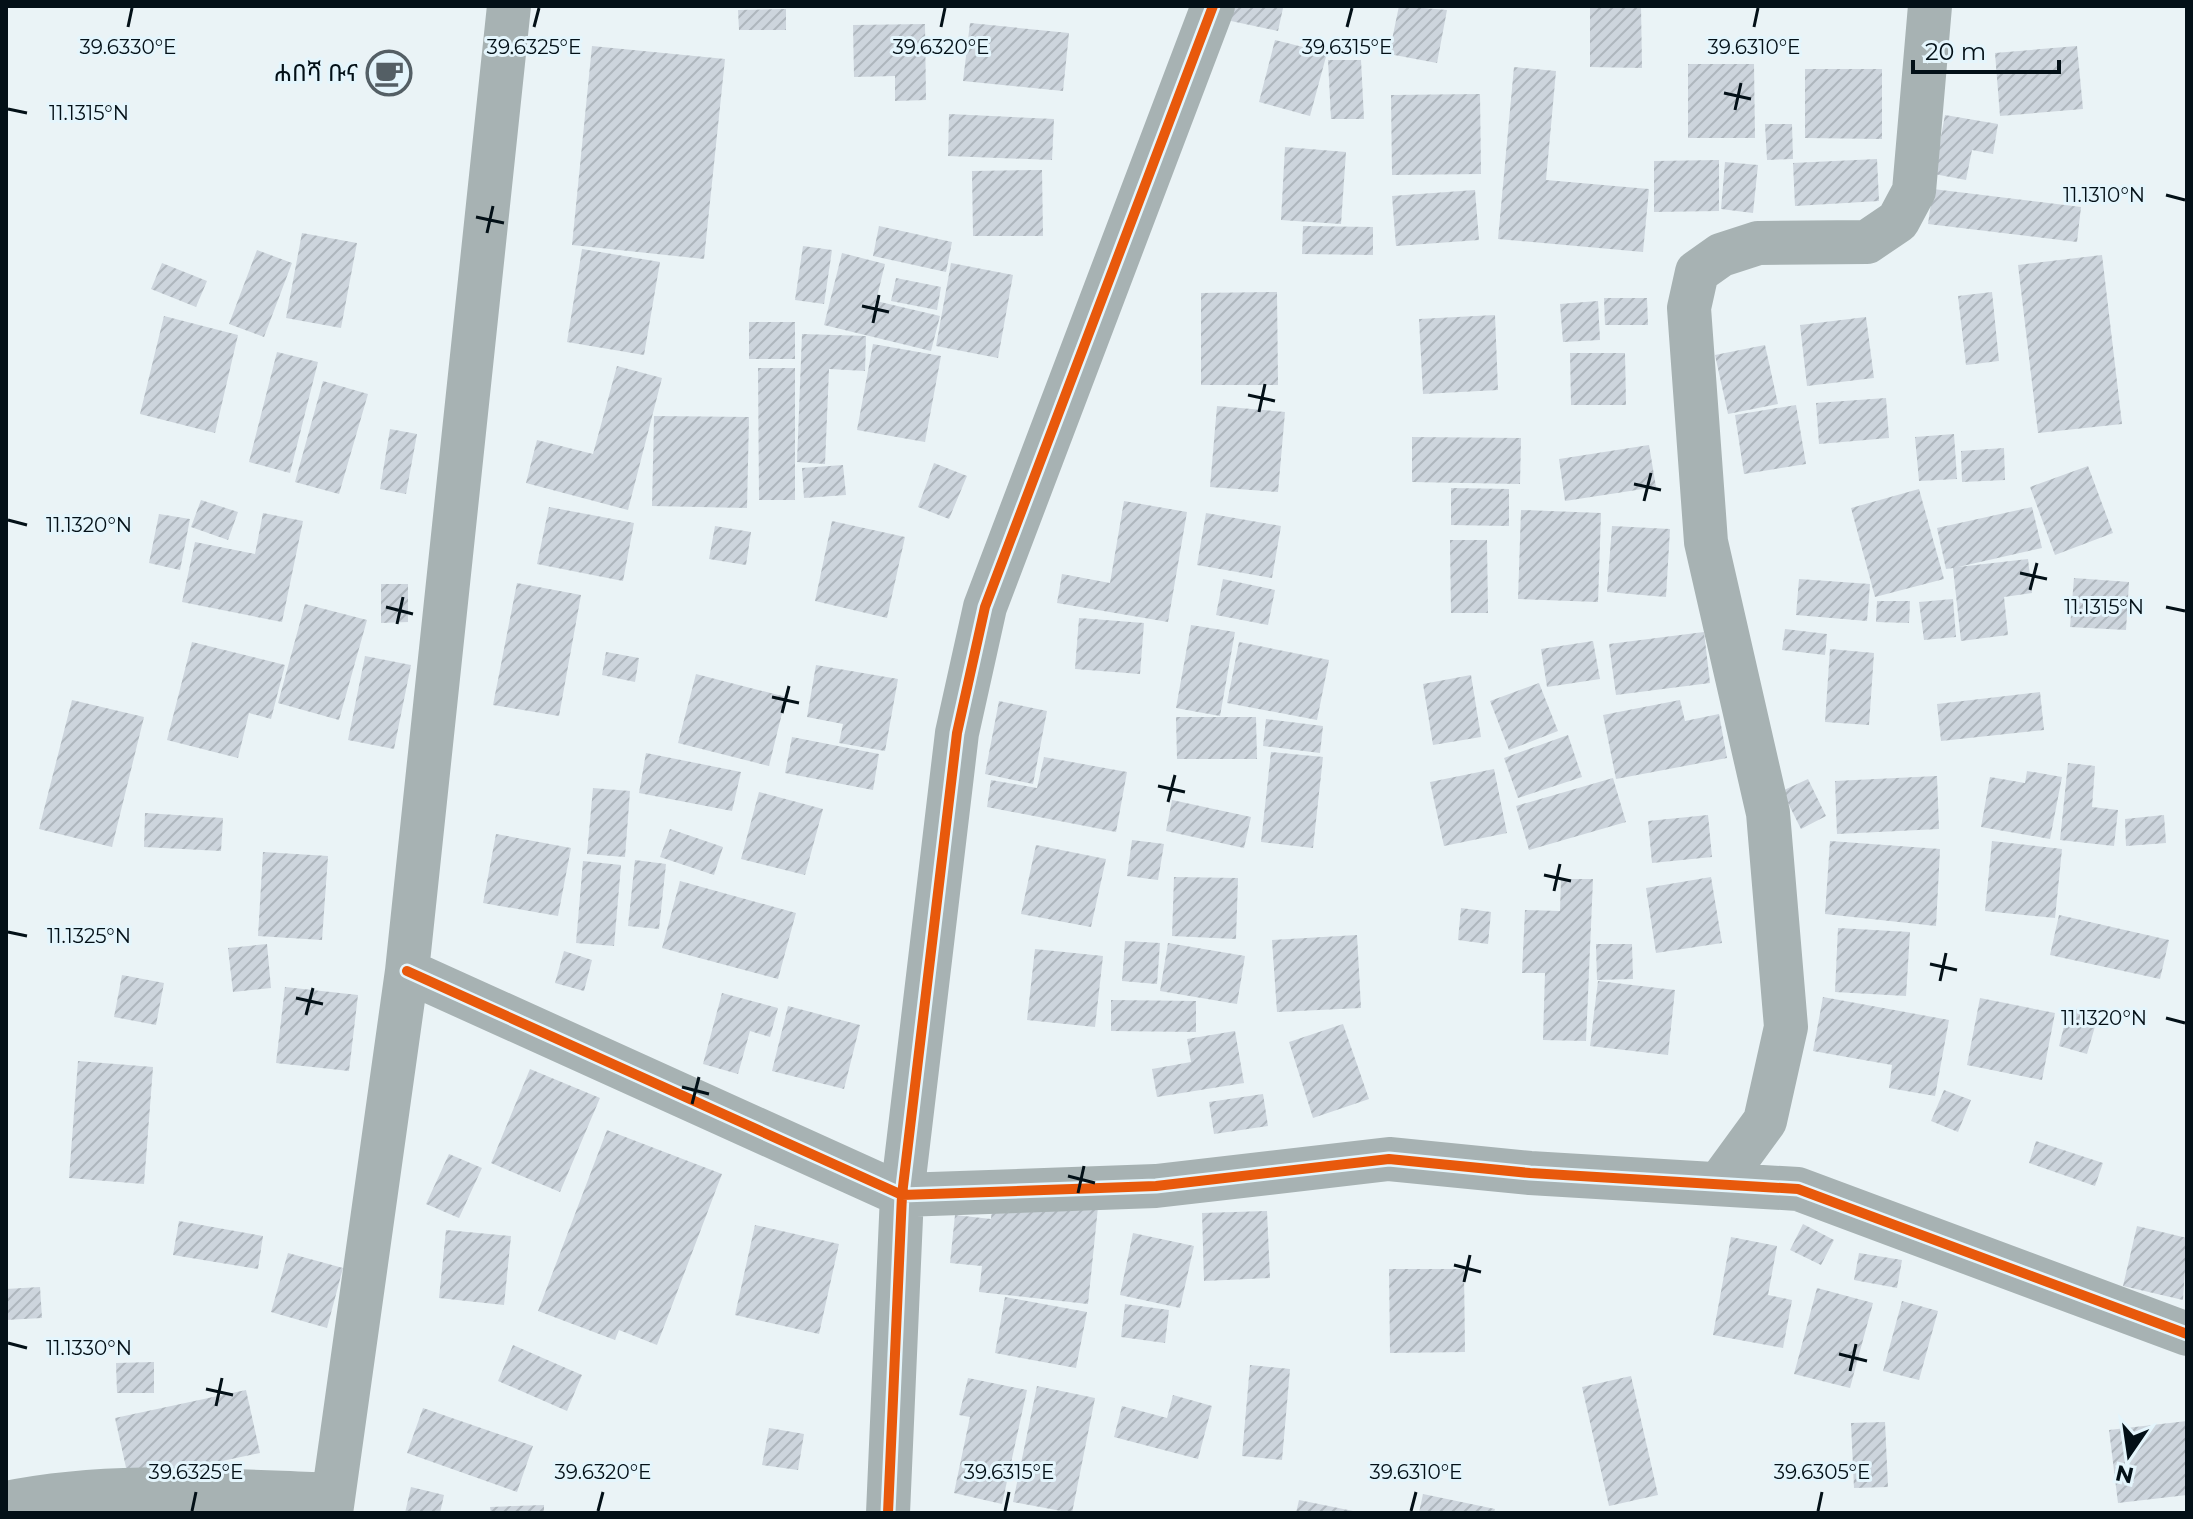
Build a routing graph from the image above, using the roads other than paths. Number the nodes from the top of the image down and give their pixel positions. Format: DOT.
graph roads {
  1 [pos="509,6"];
  2 [pos="1213,6"];
  3 [pos="1930,6"];
  4 [pos="407,971"];
  5 [pos="1719,1184"];
  6 [pos="902,1195"];
  7 [pos="2187,1334"];
  8 [pos="6,1503"];
  9 [pos="331,1504"];
  10 [pos="888,1513"];
  1 -- 4 [label="street"];
  2 -- 6 [label="street"];
  3 -- 5 [label="street"];
  4 -- 6 [label="street"];
  4 -- 9 [label="street"];
  5 -- 6 [label="street"];
  5 -- 7 [label="street"];
  6 -- 10 [label="street"];
  8 -- 9 [label="street"];
}
